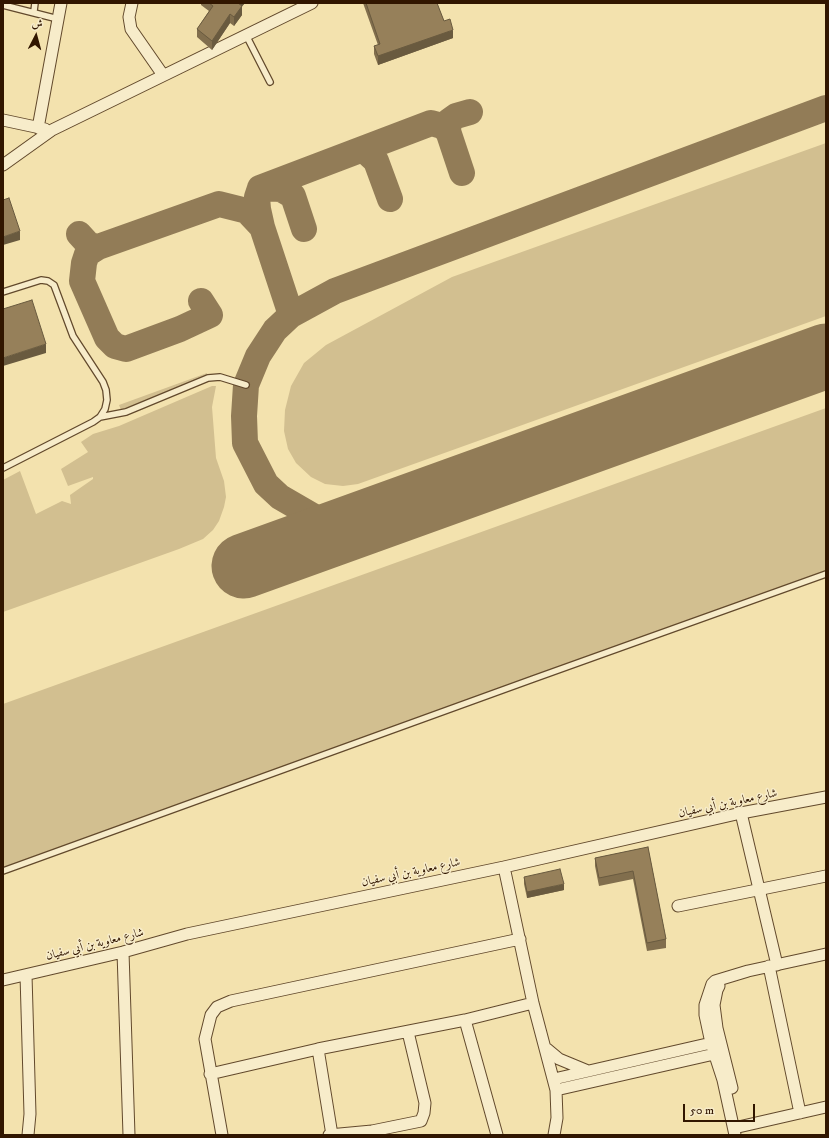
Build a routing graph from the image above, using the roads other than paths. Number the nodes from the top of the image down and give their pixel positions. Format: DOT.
graph roads {
  1 [pos="35,3"];
  2 [pos="61,3"];
  3 [pos="132,3"];
  4 [pos="312,3"];
  5 [pos="3,5"];
  6 [pos="34,11"];
  7 [pos="58,19"];
  8 [pos="246,35"];
  9 [pos="162,75"];
  10 [pos="270,82"];
  11 [pos="3,120"];
  12 [pos="38,128"];
  13 [pos="52,130"];
  14 [pos="3,165"];
  15 [pos="3,292"];
  16 [pos="246,385"];
  17 [pos="100,417"];
  18 [pos="3,468"];
  19 [pos="826,574"];
  20 [pos="826,797"];
  21 [pos="741,814"];
  22 [pos="504,867"];
  23 [pos="3,871"];
  24 [pos="826,876"];
  25 [pos="760,889"];
  26 [pos="678,906"];
  27 [pos="520,939"];
  28 [pos="123,952"];
  29 [pos="826,954"];
  30 [pos="773,966"];
  31 [pos="26,975"];
  32 [pos="3,980"];
  33 [pos="534,1003"];
  34 [pos="465,1020"];
  35 [pos="408,1032"];
  36 [pos="715,1042"];
  37 [pos="318,1049"];
  38 [pos="547,1049"];
  39 [pos="719,1053"];
  40 [pos="588,1071"];
  41 [pos="210,1074"];
  42 [pos="555,1084"];
  43 [pos="826,1107"];
  44 [pos="800,1113"];
  45 [pos="738,1131"];
  46 [pos="28,1135"];
  47 [pos="129,1135"];
  48 [pos="222,1135"];
  49 [pos="329,1135"];
  50 [pos="332,1135"];
  51 [pos="497,1135"];
  52 [pos="554,1135"];
  1 -- 6 [label="lane"];
  2 -- 7 [label="street"];
  3 -- 9 [label="street"];
  4 -- 8 [label="street"];
  5 -- 6 [label="lane"];
  6 -- 7 [label="lane"];
  7 -- 12 [label="street"];
  8 -- 9 [label="street"];
  8 -- 10 [label="lane"];
  9 -- 13 [label="street"];
  11 -- 12 [label="street"];
  12 -- 13 [label="street"];
  13 -- 14 [label="street"];
  15 -- 17 [label="lane"];
  16 -- 17 [label="lane"];
  17 -- 18 [label="lane"];
  19 -- 23 [label="lane"];
  20 -- 21 [label="street, شارع معاوية بن أبي سفيان"];
  21 -- 22 [label="street, شارع معاوية بن أبي سفيان"];
  21 -- 25 [label="street"];
  22 -- 27 [label="street"];
  22 -- 28 [label="street, شارع معاوية بن أبي سفيان"];
  24 -- 25 [label="street"];
  25 -- 26 [label="street"];
  25 -- 30 [label="street"];
  27 -- 33 [label="street"];
  27 -- 41 [label="street"];
  28 -- 31 [label="street, شارع معاوية بن أبي سفيان"];
  28 -- 47 [label="street"];
  29 -- 30 [label="street"];
  30 -- 36 [label="street"];
  30 -- 44 [label="street"];
  31 -- 32 [label="street, شارع معاوية بن أبي سفيان"];
  31 -- 46 [label="street"];
  33 -- 34 [label="street"];
  33 -- 38 [label="street"];
  34 -- 35 [label="street"];
  34 -- 51 [label="street"];
  35 -- 37 [label="street"];
  35 -- 50 [label="street"];
  36 -- 39 [label="street"];
  36 -- 40 [label="street"];
  37 -- 41 [label="street"];
  37 -- 50 [label="street"];
  38 -- 40 [label="street"];
  38 -- 42 [label="street"];
  39 -- 42 [label="street"];
  39 -- 45 [label="street"];
  40 -- 42 [label="street"];
  41 -- 48 [label="street"];
  42 -- 52 [label="street"];
  43 -- 44 [label="street"];
  44 -- 45 [label="street"];
  49 -- 50 [label="street"];
}
